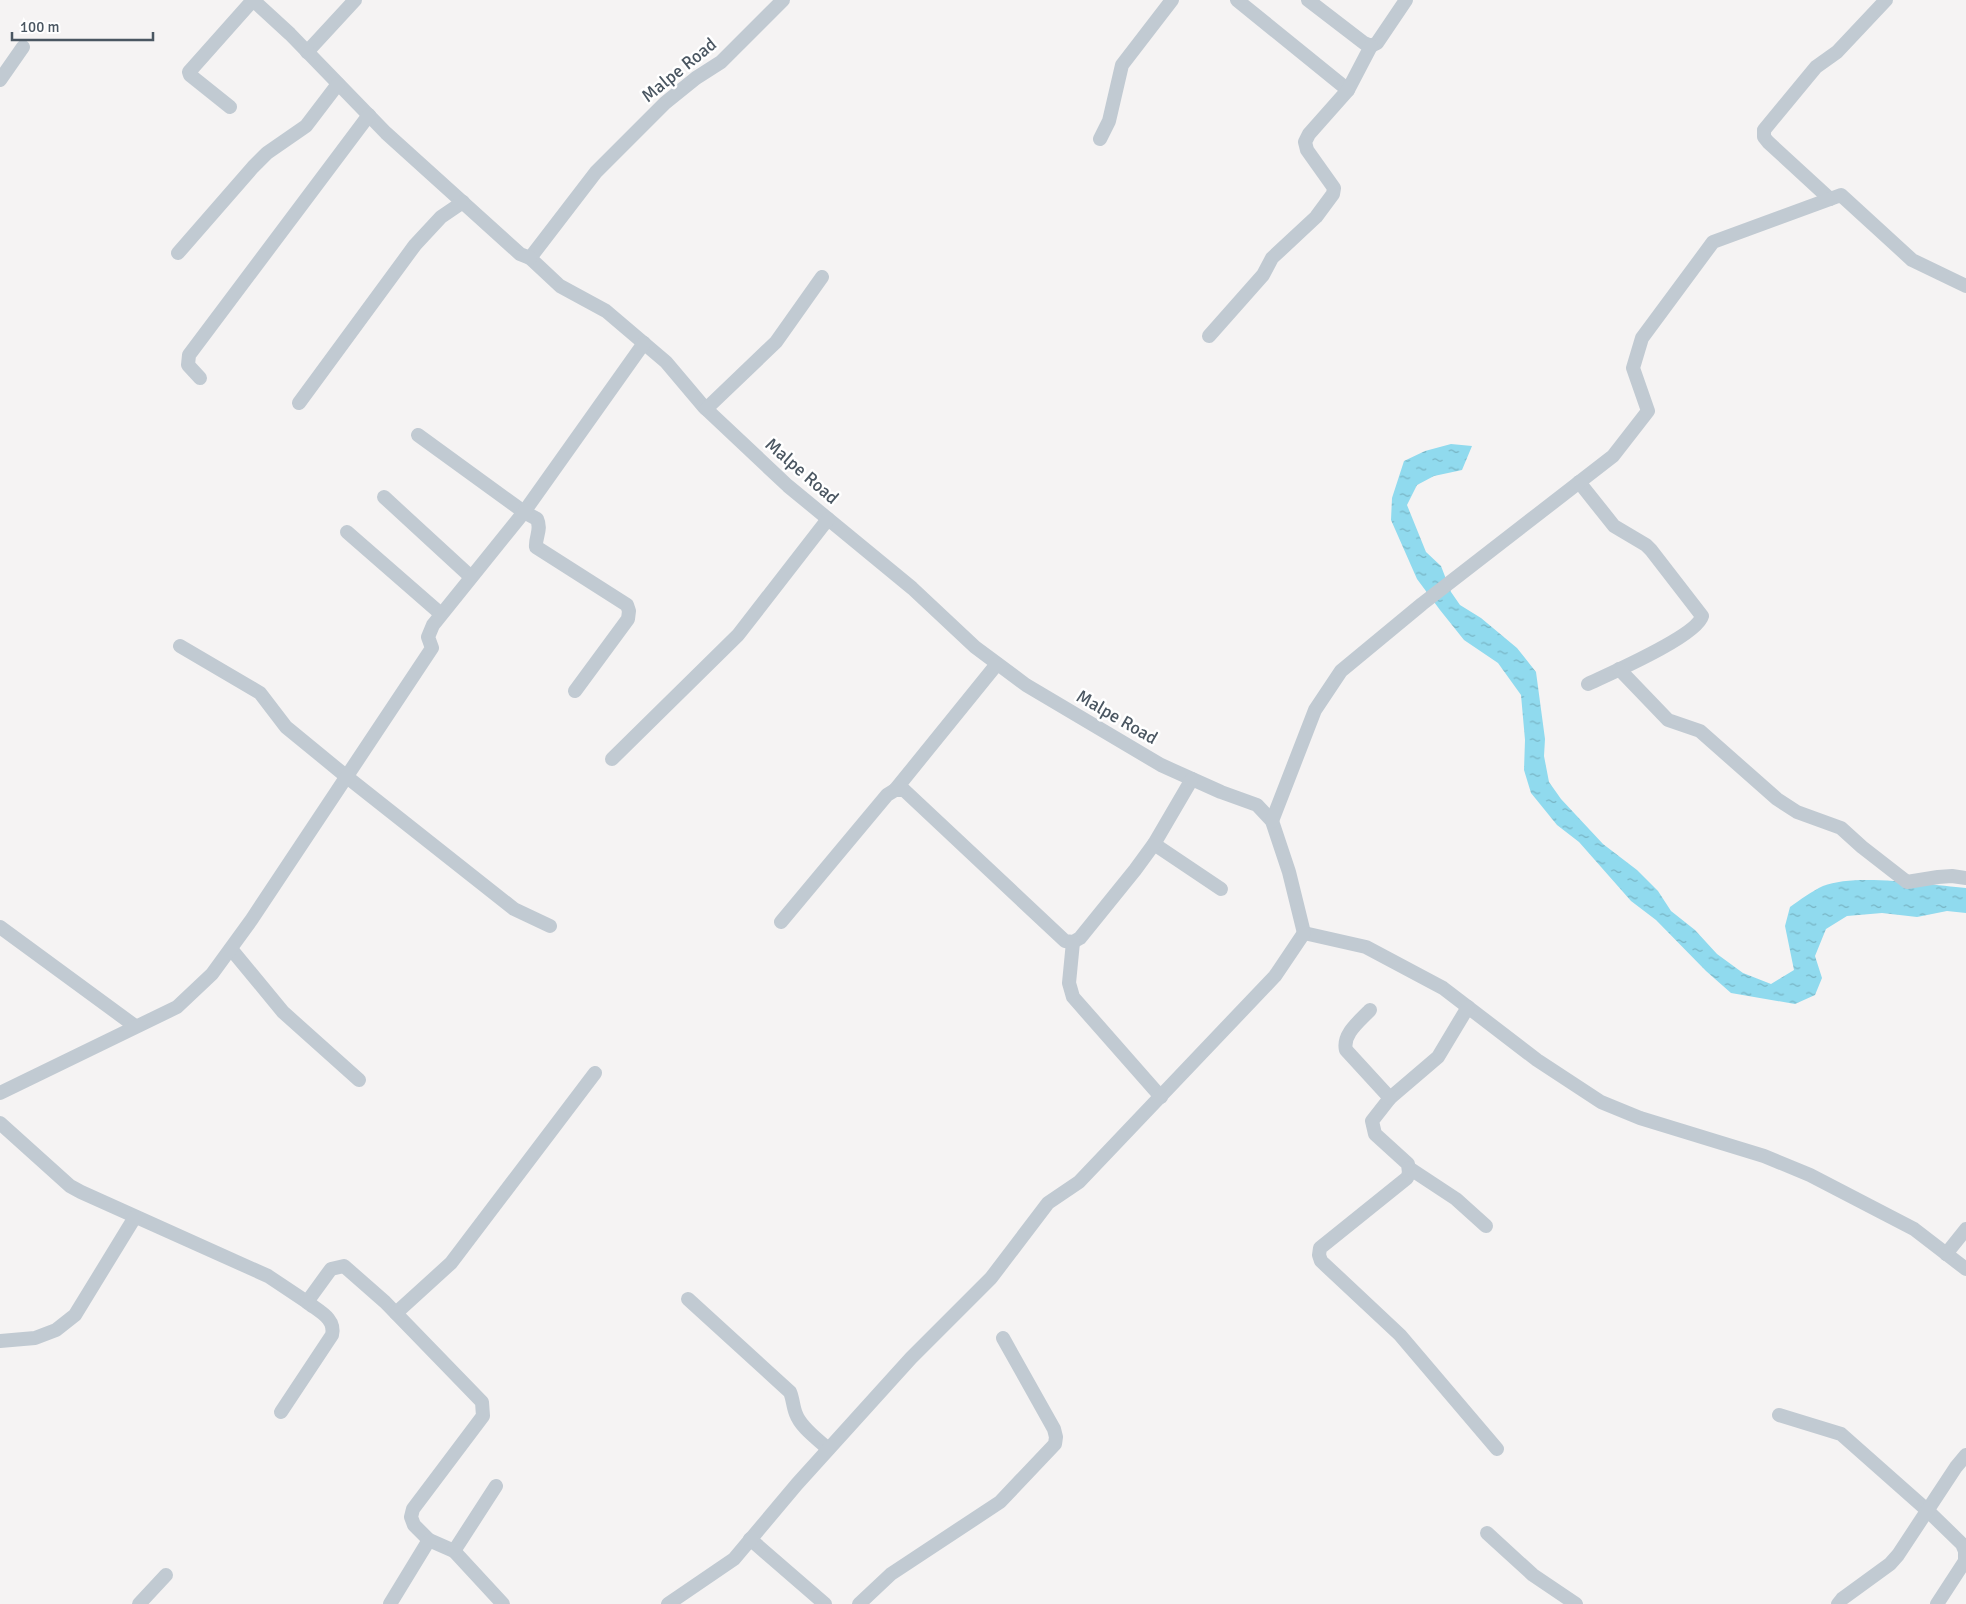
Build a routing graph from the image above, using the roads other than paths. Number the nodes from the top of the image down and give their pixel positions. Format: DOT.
graph roads {
  1 [pos="253,0"];
  2 [pos="355,0"];
  3 [pos="783,0"];
  4 [pos="1172,0"];
  5 [pos="1237,0"];
  6 [pos="1308,0"];
  7 [pos="1406,0"];
  8 [pos="1886,0"];
  9 [pos="1371,46"];
  10 [pos="23,47"];
  11 [pos="307,52"];
  12 [pos="0,80"];
  13 [pos="338,84"];
  14 [pos="1348,90"];
  15 [pos="230,107"];
  16 [pos="369,115"];
  17 [pos="1100,138"];
  18 [pos="1830,199"];
  19 [pos="462,202"];
  20 [pos="178,253"];
  21 [pos="530,258"];
  22 [pos="822,277"];
  23 [pos="1966,286"];
  24 [pos="1209,336"];
  25 [pos="644,343"];
  26 [pos="200,378"];
  27 [pos="300,403"];
  28 [pos="706,409"];
  29 [pos="418,435"];
  30 [pos="1579,482"];
  31 [pos="384,497"];
  32 [pos="524,512"];
  33 [pos="828,519"];
  34 [pos="347,532"];
  35 [pos="471,577"];
  36 [pos="441,614"];
  37 [pos="180,646"];
  38 [pos="997,664"];
  39 [pos="1619,669"];
  40 [pos="1588,684"];
  41 [pos="575,691"];
  42 [pos="612,759"];
  43 [pos="347,777"];
  44 [pos="1192,779"];
  45 [pos="894,790"];
  46 [pos="1272,822"];
  47 [pos="1154,844"];
  48 [pos="1966,878"];
  49 [pos="1221,889"];
  50 [pos="780,922"];
  51 [pos="550,926"];
  52 [pos="0,927"];
  53 [pos="1304,933"];
  54 [pos="1074,942"];
  55 [pos="231,949"];
  56 [pos="1468,1007"];
  57 [pos="1370,1010"];
  58 [pos="134,1026"];
  59 [pos="595,1073"];
  60 [pos="360,1080"];
  61 [pos="0,1093"];
  62 [pos="1161,1097"];
  63 [pos="1390,1098"];
  64 [pos="0,1123"];
  65 [pos="1409,1168"];
  66 [pos="135,1217"];
  67 [pos="1486,1226"];
  68 [pos="1966,1229"];
  69 [pos="1946,1254"];
  70 [pos="1966,1269"];
  71 [pos="688,1299"];
  72 [pos="306,1302"];
  73 [pos="396,1313"];
  74 [pos="1003,1338"];
  75 [pos="0,1341"];
  76 [pos="281,1412"];
  77 [pos="1779,1415"];
  78 [pos="828,1449"];
  79 [pos="1497,1449"];
  80 [pos="1966,1455"];
  81 [pos="496,1486"];
  82 [pos="1928,1510"];
  83 [pos="1487,1532"];
  84 [pos="750,1539"];
  85 [pos="430,1540"];
  86 [pos="454,1551"];
  87 [pos="166,1575"];
  88 [pos="139,1604"];
  89 [pos="390,1604"];
  90 [pos="503,1604"];
  91 [pos="668,1604"];
  92 [pos="825,1604"];
  93 [pos="859,1604"];
  94 [pos="1576,1604"];
  95 [pos="1838,1604"];
  96 [pos="1937,1604"];
  1 -- 11 [label="street"];
  1 -- 15 [label="street"];
  2 -- 11 [label="street"];
  3 -- 21 [label="street, Malpe Road"];
  4 -- 17 [label="street"];
  5 -- 14 [label="street"];
  6 -- 9 [label="street"];
  7 -- 9 [label="street"];
  8 -- 18 [label="street"];
  9 -- 14 [label="street"];
  10 -- 12 [label="street"];
  11 -- 13 [label="street"];
  13 -- 16 [label="street"];
  13 -- 20 [label="street"];
  14 -- 24 [label="street"];
  16 -- 19 [label="street"];
  16 -- 26 [label="street"];
  18 -- 23 [label="street"];
  18 -- 30 [label="street"];
  19 -- 21 [label="street"];
  19 -- 27 [label="street"];
  21 -- 25 [label="street, Malpe Road"];
  22 -- 28 [label="street"];
  25 -- 28 [label="street, Malpe Road"];
  25 -- 32 [label="street"];
  28 -- 33 [label="street, Malpe Road"];
  29 -- 32 [label="street"];
  30 -- 39 [label="street"];
  30 -- 46 [label="street"];
  31 -- 35 [label="street"];
  32 -- 35 [label="street"];
  32 -- 41 [label="street"];
  33 -- 38 [label="street, Malpe Road"];
  33 -- 42 [label="street"];
  34 -- 36 [label="street"];
  35 -- 36 [label="street"];
  36 -- 43 [label="street"];
  37 -- 43 [label="street"];
  38 -- 44 [label="street, Malpe Road"];
  38 -- 45 [label="street"];
  39 -- 40 [label="street"];
  39 -- 48 [label="street"];
  43 -- 51 [label="street"];
  43 -- 55 [label="street"];
  44 -- 46 [label="street, Malpe Road"];
  44 -- 47 [label="street"];
  45 -- 50 [label="street"];
  45 -- 54 [label="street"];
  46 -- 53 [label="street, Malpe Road"];
  47 -- 49 [label="street"];
  47 -- 54 [label="street"];
  52 -- 58 [label="street"];
  53 -- 56 [label="street"];
  53 -- 62 [label="street"];
  54 -- 62 [label="street"];
  55 -- 58 [label="street"];
  55 -- 60 [label="street"];
  56 -- 63 [label="street"];
  56 -- 69 [label="street"];
  57 -- 63 [label="street"];
  58 -- 61 [label="street"];
  59 -- 73 [label="street"];
  62 -- 78 [label="street"];
  63 -- 65 [label="street"];
  64 -- 66 [label="street"];
  65 -- 67 [label="street"];
  65 -- 79 [label="street"];
  66 -- 72 [label="street"];
  66 -- 75 [label="street"];
  68 -- 69 [label="street"];
  69 -- 70 [label="street"];
  71 -- 78 [label="street"];
  72 -- 73 [label="street"];
  72 -- 76 [label="street"];
  73 -- 85 [label="street"];
  74 -- 93 [label="street"];
  77 -- 82 [label="street"];
  78 -- 84 [label="street"];
  80 -- 82 [label="street"];
  81 -- 86 [label="street"];
  82 -- 95 [label="street"];
  82 -- 96 [label="street"];
  83 -- 94 [label="street"];
  84 -- 91 [label="street"];
  84 -- 92 [label="street"];
  85 -- 86 [label="street"];
  85 -- 89 [label="street"];
  86 -- 90 [label="street"];
  87 -- 88 [label="street"];
}
